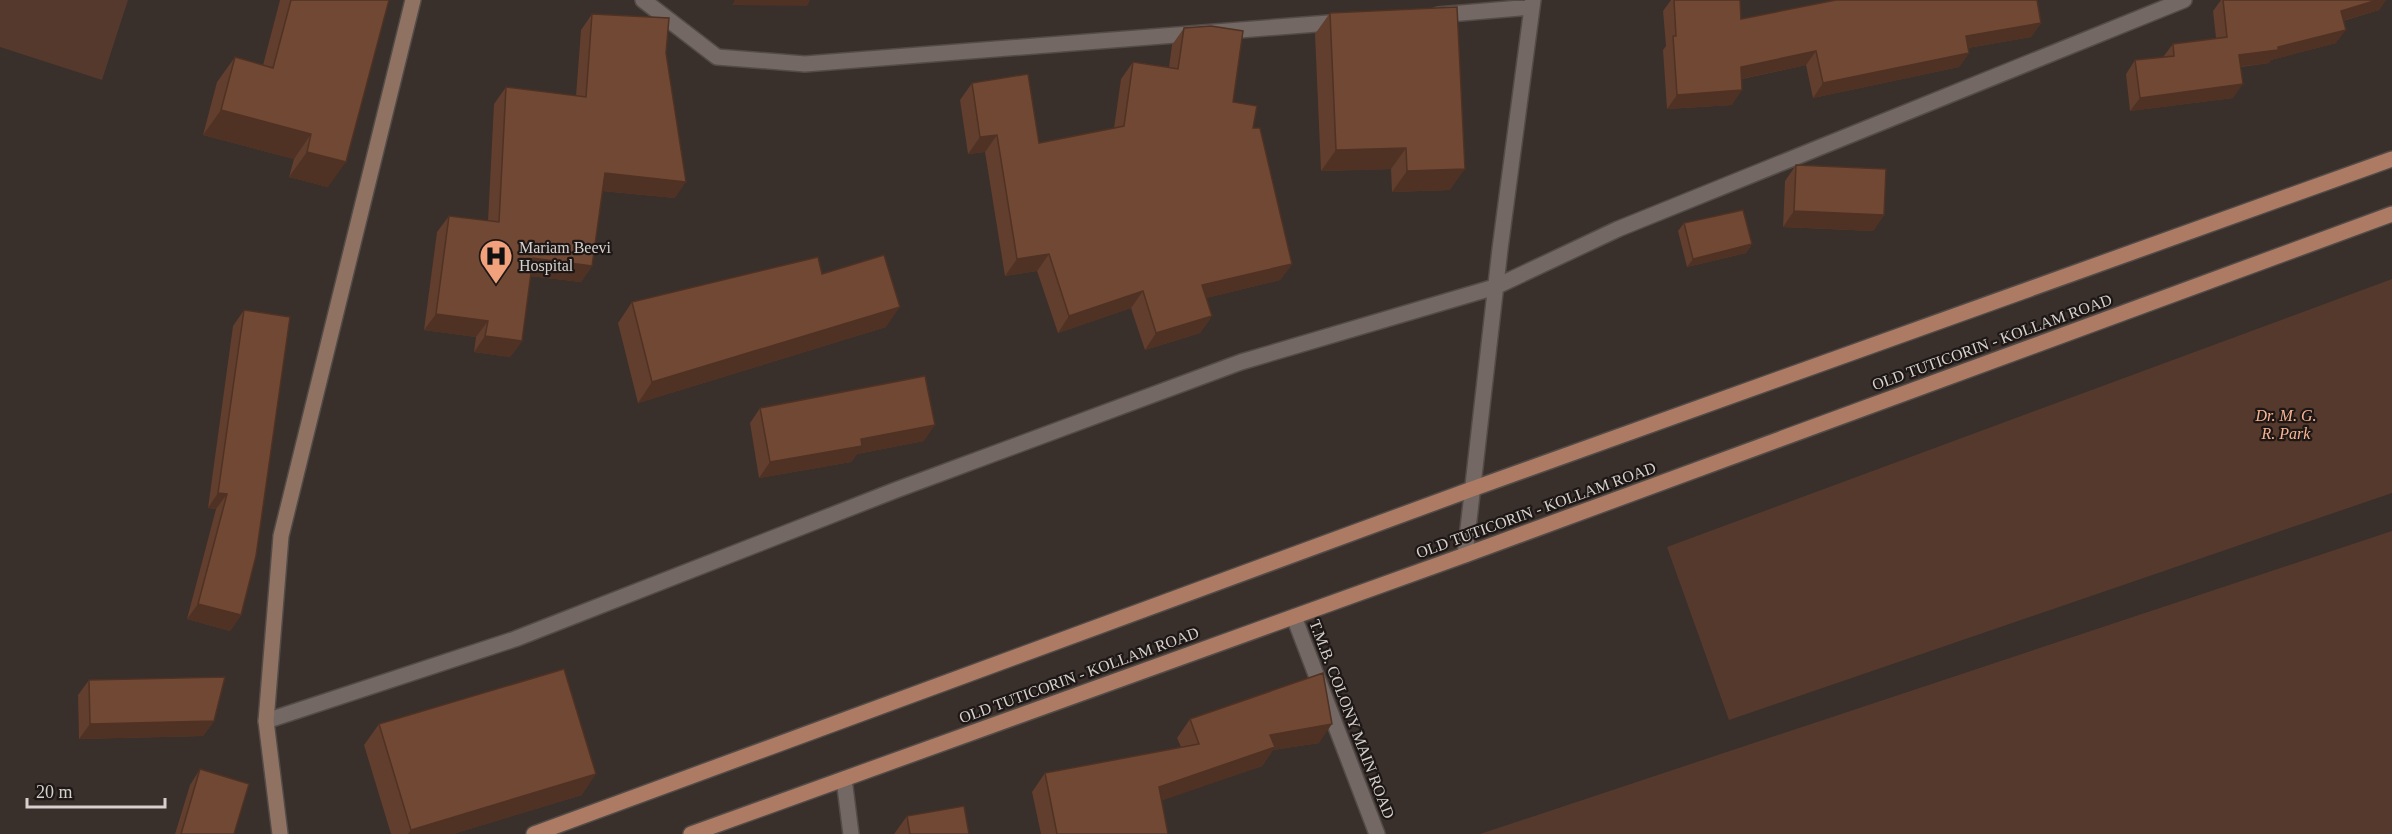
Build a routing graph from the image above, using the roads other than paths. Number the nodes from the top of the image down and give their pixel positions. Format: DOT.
graph roads {
  1 [pos="413,0"];
  2 [pos="643,0"];
  3 [pos="2184,0"];
  4 [pos="1532,4"];
  5 [pos="1425,16"];
  6 [pos="1353,21"];
  7 [pos="2392,159"];
  8 [pos="2392,214"];
  9 [pos="1495,287"];
  10 [pos="1472,489"];
  11 [pos="1465,555"];
  12 [pos="1294,617"];
  13 [pos="266,721"];
  14 [pos="843,779"];
  15 [pos="280,834"];
  16 [pos="534,834"];
  17 [pos="691,834"];
  18 [pos="851,834"];
  19 [pos="1377,834"];
  1 -- 13 [label="main road"];
  2 -- 6 [label="street"];
  3 -- 9 [label="street"];
  4 -- 5 [label="street"];
  4 -- 9 [label="street"];
  7 -- 10 [label="main road"];
  8 -- 11 [label="main road, OLD TUTICORIN - KOLLAM ROAD"];
  9 -- 10 [label="street"];
  9 -- 13 [label="street"];
  10 -- 11 [label="street"];
  10 -- 16 [label="main road"];
  11 -- 12 [label="main road, OLD TUTICORIN - KOLLAM ROAD"];
  12 -- 14 [label="main road, OLD TUTICORIN - KOLLAM ROAD"];
  12 -- 19 [label="street, T.M.B. COLONY MAIN ROAD"];
  13 -- 15 [label="main road"];
  14 -- 17 [label="main road, OLD TUTICORIN - KOLLAM ROAD"];
  14 -- 18 [label="street"];
}
